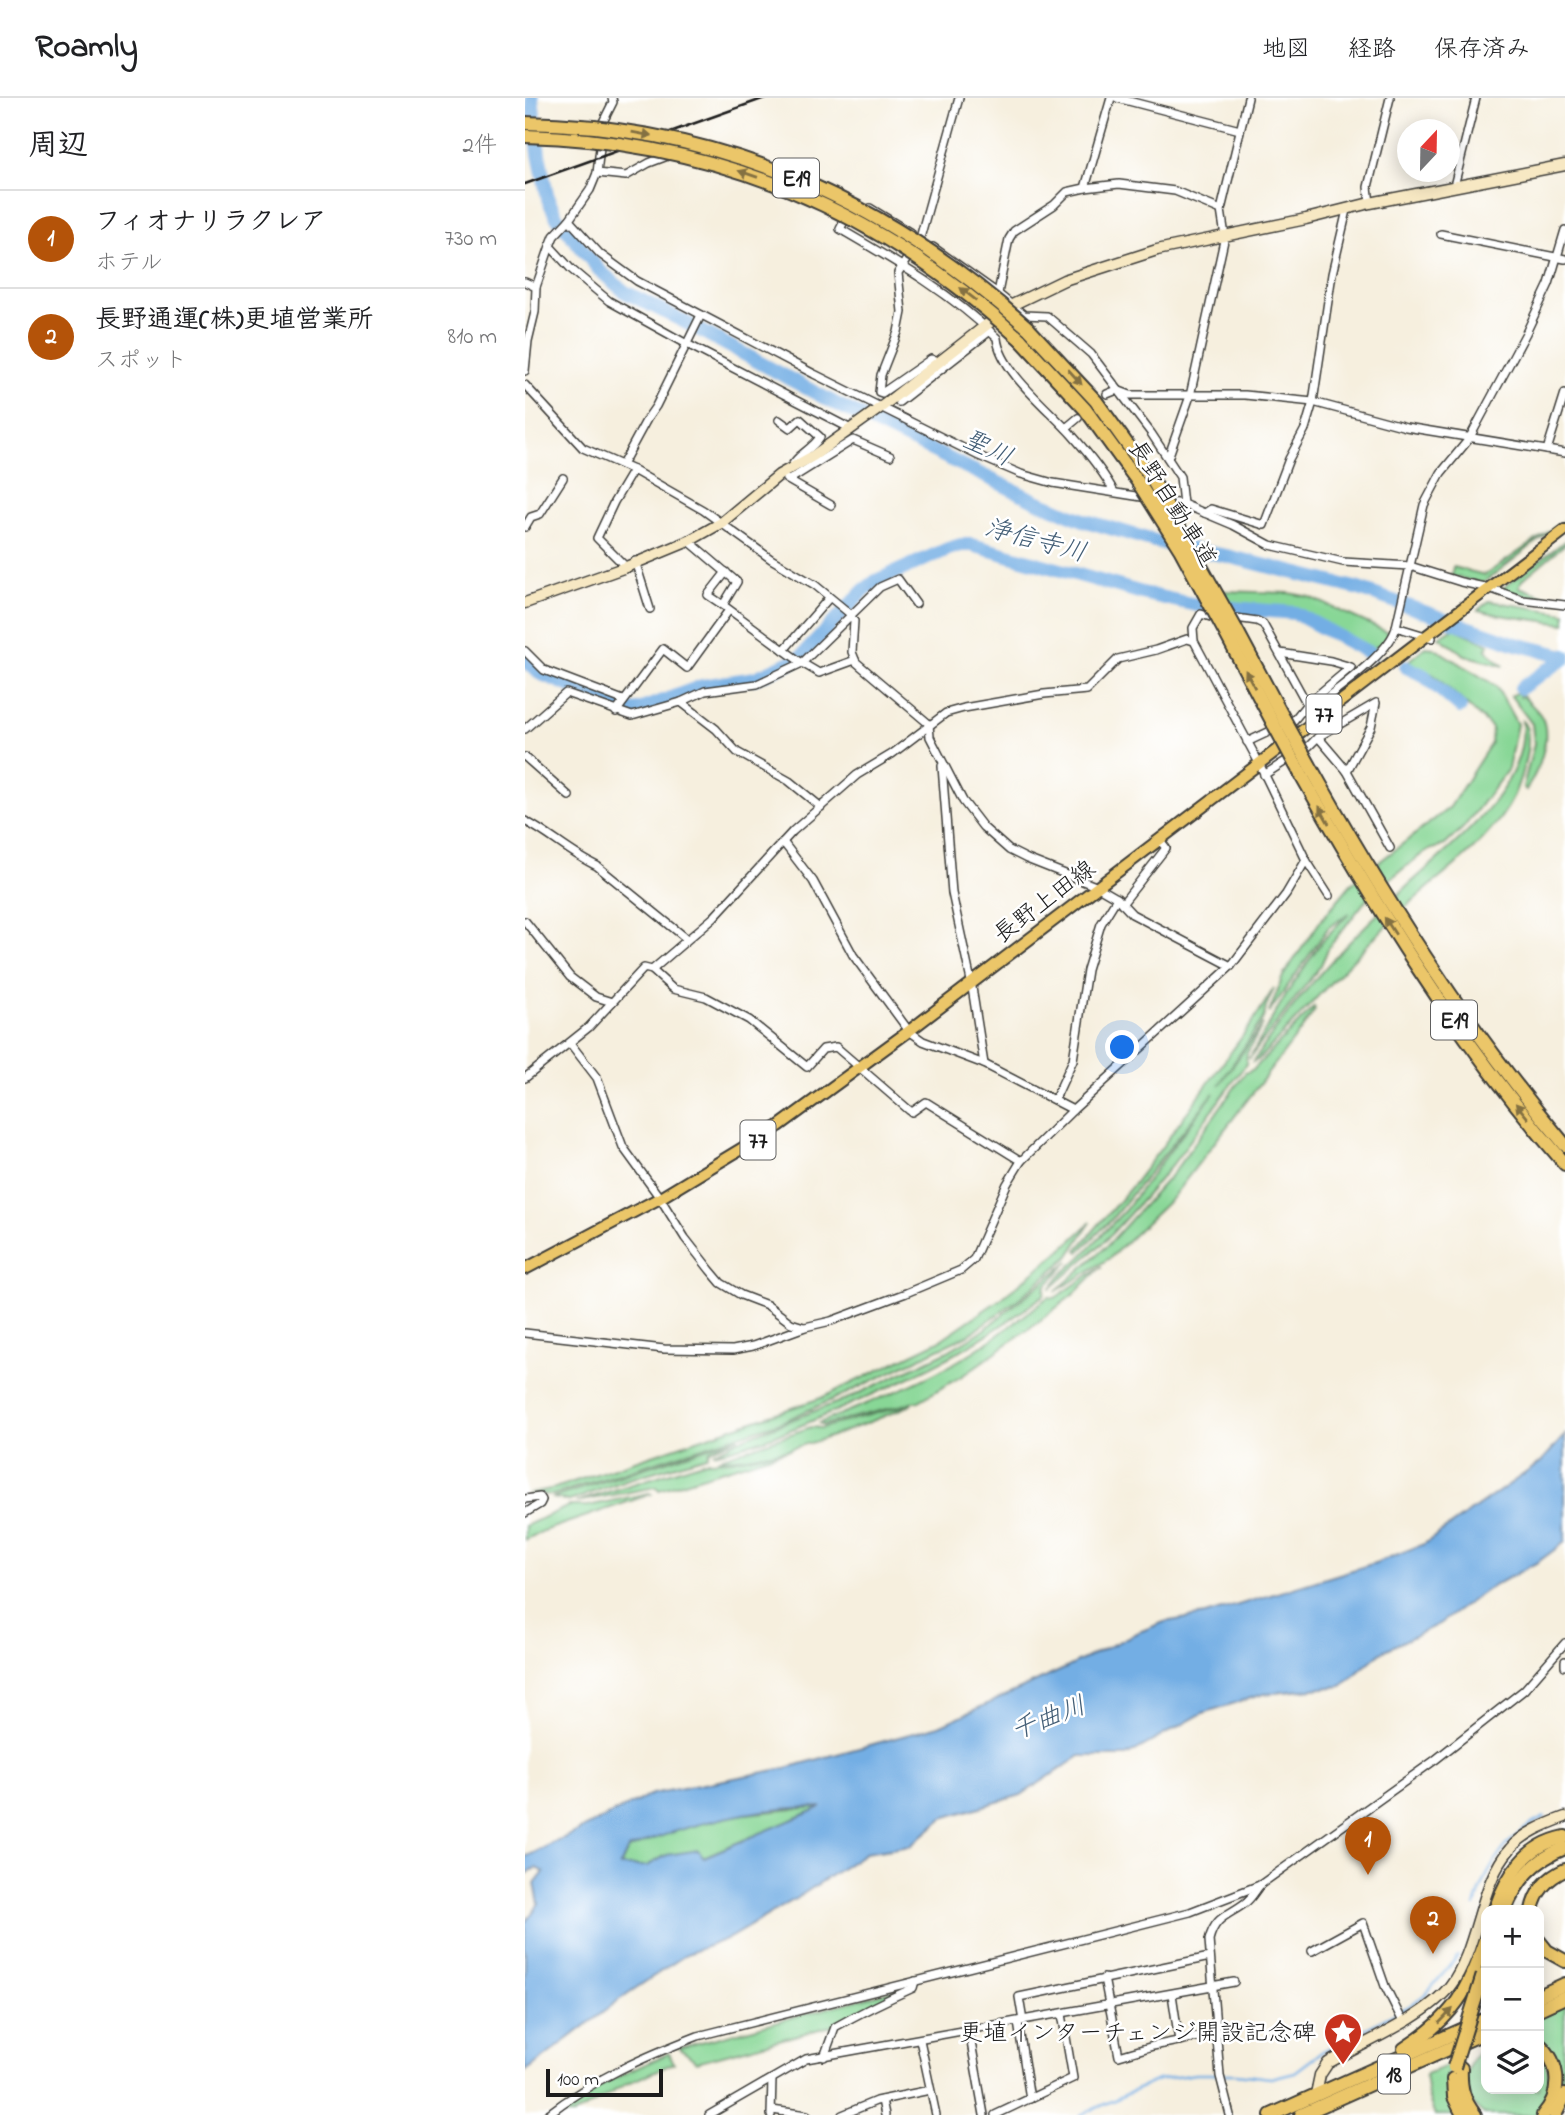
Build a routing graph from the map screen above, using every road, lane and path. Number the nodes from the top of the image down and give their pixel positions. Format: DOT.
graph roads {
  1 [pos="612,98"];
  2 [pos="959,98"];
  3 [pos="1111,98"];
  4 [pos="1117,98"];
  5 [pos="1248,98"];
  6 [pos="1390,98"];
  7 [pos="1476,98"];
  8 [pos="525,120"];
  9 [pos="603,122"];
  10 [pos="1240,130"];
  11 [pos="525,136"];
  12 [pos="1565,165"];
  13 [pos="597,173"];
  14 [pos="1454,186"];
  15 [pos="1085,188"];
  16 [pos="855,200"];
  17 [pos="1370,203"];
  18 [pos="1221,210"];
  19 [pos="1347,210"];
  20 [pos="569,220"];
  21 [pos="1565,230"];
  22 [pos="1441,233"];
  23 [pos="1225,236"];
  24 [pos="920,238"];
  25 [pos="550,246"];
  26 [pos="1561,258"];
  27 [pos="902,265"];
  28 [pos="525,282"];
  29 [pos="535,287"];
  30 [pos="998,293"];
  31 [pos="1012,305"];
  32 [pos="701,315"];
  33 [pos="988,328"];
  34 [pos="1024,333"];
  35 [pos="685,343"];
  36 [pos="938,366"];
  37 [pos="525,371"];
  38 [pos="525,385"];
  39 [pos="1117,390"];
  40 [pos="1565,393"];
  41 [pos="1107,394"];
  42 [pos="1190,396"];
  43 [pos="899,402"];
  44 [pos="1313,402"];
  45 [pos="881,407"];
  46 [pos="1078,418"];
  47 [pos="779,420"];
  48 [pos="853,428"];
  49 [pos="1066,428"];
  50 [pos="1469,439"];
  51 [pos="1547,450"];
  52 [pos="1565,453"];
  53 [pos="890,456"];
  54 [pos="1168,458"];
  55 [pos="622,466"];
  56 [pos="790,469"];
  57 [pos="633,470"];
  58 [pos="784,477"];
  59 [pos="563,478"];
  60 [pos="1114,492"];
  61 [pos="1183,504"];
  62 [pos="831,505"];
  63 [pos="1205,513"];
  64 [pos="721,523"];
  65 [pos="525,527"];
  66 [pos="1565,530"];
  67 [pos="689,541"];
  68 [pos="631,564"];
  69 [pos="1409,569"];
  70 [pos="726,572"];
  71 [pos="1489,587"];
  72 [pos="829,598"];
  73 [pos="525,603"];
  74 [pos="916,604"];
  75 [pos="1565,605"];
  76 [pos="726,608"];
  77 [pos="650,609"];
  78 [pos="850,614"];
  79 [pos="1396,624"];
  80 [pos="1231,632"];
  81 [pos="1430,635"];
  82 [pos="1194,641"];
  83 [pos="784,650"];
  84 [pos="525,652"];
  85 [pos="1280,653"];
  86 [pos="855,660"];
  87 [pos="801,663"];
  88 [pos="571,681"];
  89 [pos="567,692"];
  90 [pos="622,701"];
  91 [pos="681,702"];
  92 [pos="1307,704"];
  93 [pos="616,710"];
  94 [pos="1300,712"];
  95 [pos="929,724"];
  96 [pos="525,729"];
  97 [pos="1318,737"];
  98 [pos="1247,742"];
  99 [pos="525,757"];
  100 [pos="941,762"];
  101 [pos="1259,763"];
  102 [pos="1347,771"];
  103 [pos="1264,775"];
  104 [pos="569,796"];
  105 [pos="821,807"];
  106 [pos="525,821"];
  107 [pos="1159,839"];
  108 [pos="783,842"];
  109 [pos="1390,848"];
  110 [pos="1306,860"];
  111 [pos="1359,865"];
  112 [pos="1098,887"];
  113 [pos="1329,896"];
  114 [pos="1119,901"];
  115 [pos="525,921"];
  116 [pos="687,939"];
  117 [pos="1231,966"];
  118 [pos="652,970"];
  119 [pos="971,981"];
  120 [pos="611,1002"];
  121 [pos="909,1031"];
  122 [pos="570,1043"];
  123 [pos="984,1064"];
  124 [pos="858,1067"];
  125 [pos="525,1078"];
  126 [pos="1055,1099"];
  127 [pos="1073,1110"];
  128 [pos="1565,1145"];
  129 [pos="1021,1161"];
  130 [pos="1565,1164"];
  131 [pos="660,1198"];
  132 [pos="525,1269"];
  133 [pos="805,1327"];
  134 [pos="525,1333"];
  135 [pos="525,1499"];
  136 [pos="525,1513"];
  137 [pos="1565,1643"];
  138 [pos="1565,1817"];
  139 [pos="1565,1837"];
  140 [pos="1565,1848"];
  141 [pos="1565,1857"];
  142 [pos="1565,1870"];
  143 [pos="1260,1885"];
  144 [pos="1497,1905"];
  145 [pos="1508,1905"];
  146 [pos="1515,1905"];
  147 [pos="1534,1905"];
  148 [pos="1544,1947"];
  149 [pos="1312,1951"];
  150 [pos="1481,1951"];
  151 [pos="1210,1957"];
  152 [pos="1565,1961"];
  153 [pos="1104,1978"];
  154 [pos="915,1981"];
  155 [pos="1234,1982"];
  156 [pos="1565,1984"];
  157 [pos="1481,1985"];
  158 [pos="1214,1986"];
  159 [pos="1172,1994"];
  160 [pos="1544,1994"];
  161 [pos="1565,1997"];
  162 [pos="1481,2004"];
  163 [pos="1109,2006"];
  164 [pos="1544,2006"];
  165 [pos="1062,2014"];
  166 [pos="1399,2015"];
  167 [pos="1020,2021"];
  168 [pos="1481,2021"];
  169 [pos="969,2031"];
  170 [pos="1218,2033"];
  171 [pos="1481,2034"];
  172 [pos="921,2039"];
  173 [pos="1179,2041"];
  174 [pos="1481,2041"];
  175 [pos="1544,2050"];
  176 [pos="824,2057"];
  177 [pos="1419,2062"];
  178 [pos="1458,2067"];
  179 [pos="1371,2070"];
  180 [pos="772,2079"];
  181 [pos="930,2090"];
  182 [pos="1316,2094"];
  183 [pos="1565,2095"];
  184 [pos="1030,2099"];
  185 [pos="882,2100"];
  186 [pos="771,2113"];
  187 [pos="547,2115"];
  188 [pos="709,2115"];
  189 [pos="807,2115"];
  190 [pos="842,2115"];
  191 [pos="885,2115"];
  192 [pos="936,2115"];
  193 [pos="984,2115"];
  194 [pos="995,2115"];
  195 [pos="1230,2115"];
  196 [pos="1271,2115"];
  197 [pos="1301,2115"];
  198 [pos="1463,2115"];
  199 [pos="1475,2115"];
  200 [pos="1543,2115"];
  201 [pos="1555,2115"];
  1 -- 9 [label="street"];
  2 -- 24 [label="street"];
  3 -- 15 [label="street"];
  4 -- 10 [label="street"];
  5 -- 10 [label="street"];
  6 -- 17 [label="street"];
  7 -- 14 [label="street"];
  8 -- 9 [label="street"];
  8 -- 34 [label="highway, 長野自動車道 / E19, one-way, bridge"];
  9 -- 13 [label="street"];
  10 -- 18 [label="street"];
  34 -- 11 [label="highway, 長野自動車道 / E19, one-way, bridge"];
  12 -- 14 [label="street"];
  13 -- 16 [label="street"];
  13 -- 20 [label="street"];
  14 -- 17 [label="street"];
  15 -- 18 [label="street"];
  15 -- 30 [label="street"];
  16 -- 24 [label="street"];
  16 -- 27 [label="street"];
  17 -- 19 [label="street"];
  18 -- 23 [label="street"];
  19 -- 23 [label="street"];
  19 -- 44 [label="street"];
  20 -- 25 [label="street"];
  20 -- 32 [label="street"];
  21 -- 26 [label="street"];
  22 -- 26 [label="street"];
  23 -- 31 [label="street"];
  23 -- 42 [label="street"];
  24 -- 27 [label="street"];
  24 -- 30 [label="street"];
  25 -- 29 [label="street"];
  25 -- 35 [label="street"];
  26 -- 50 [label="street"];
  27 -- 33 [label="street"];
  27 -- 36 [label="street"];
  28 -- 29 [label="street"];
  29 -- 37 [label="street"];
  30 -- 31 [label="street"];
  31 -- 33 [label="street"];
  31 -- 39 [label="street"];
  32 -- 35 [label="street"];
  32 -- 45 [label="street"];
  33 -- 36 [label="street"];
  33 -- 49 [label="street"];
  34 -- 80 [label="highway, 長野自動車道 / E19, bridge"];
  34 -- 80 [label="highway, 長野自動車道 / E19, one-way, bridge"];
  35 -- 48 [label="street"];
  35 -- 55 [label="street"];
  36 -- 43 [label="street"];
  36 -- 45 [label="street"];
  38 -- 55 [label="street"];
  39 -- 41 [label="street"];
  39 -- 42 [label="street"];
  39 -- 54 [label="street"];
  40 -- 51 [label="street"];
  42 -- 44 [label="street"];
  42 -- 54 [label="street"];
  44 -- 50 [label="street"];
  44 -- 63 [label="street"];
  45 -- 48 [label="street"];
  45 -- 60 [label="street"];
  46 -- 49 [label="street"];
  47 -- 56 [label="street"];
  48 -- 56 [label="street"];
  49 -- 60 [label="street"];
  50 -- 51 [label="street"];
  50 -- 69 [label="street"];
  51 -- 52 [label="street"];
  53 -- 58 [label="street"];
  54 -- 61 [label="street"];
  55 -- 57 [label="street"];
  56 -- 58 [label="street"];
  57 -- 64 [label="street"];
  57 -- 68 [label="street"];
  58 -- 62 [label="street"];
  58 -- 64 [label="street"];
  59 -- 65 [label="street"];
  60 -- 61 [label="street"];
  61 -- 63 [label="street"];
  63 -- 69 [label="street"];
  64 -- 67 [label="street"];
  64 -- 72 [label="street"];
  66 -- 71 [label="main road, 長野上田線 / 77"];
  67 -- 68 [label="street"];
  67 -- 70 [label="street"];
  68 -- 73 [label="street"];
  68 -- 77 [label="street"];
  69 -- 71 [label="street"];
  69 -- 79 [label="street"];
  70 -- 76 [label="street"];
  70 -- 76 [label="street"];
  71 -- 75 [label="street"];
  71 -- 81 [label="main road, 長野上田線 / 77"];
  72 -- 78 [label="street"];
  72 -- 83 [label="street"];
  74 -- 78 [label="street"];
  76 -- 83 [label="street"];
  76 -- 90 [label="street"];
  78 -- 86 [label="street"];
  78 -- 87 [label="street"];
  79 -- 81 [label="street"];
  79 -- 94 [label="street"];
  80 -- 111 [label="highway, 長野自動車道 / E19, bridge"];
  81 -- 101 [label="main road, 長野上田線 / 77"];
  82 -- 85 [label="street"];
  82 -- 95 [label="street"];
  82 -- 98 [label="street"];
  83 -- 87 [label="street"];
  84 -- 88 [label="street"];
  85 -- 92 [label="street"];
  85 -- 92 [label="street"];
  86 -- 87 [label="street"];
  86 -- 95 [label="street"];
  87 -- 91 [label="street"];
  88 -- 89 [label="street"];
  88 -- 90 [label="street"];
  89 -- 93 [label="street"];
  89 -- 96 [label="street"];
  90 -- 93 [label="street"];
  91 -- 93 [label="street"];
  91 -- 105 [label="street"];
  92 -- 94 [label="street"];
  94 -- 98 [label="street"];
  95 -- 100 [label="street"];
  95 -- 105 [label="street"];
  97 -- 102 [label="street"];
  97 -- 102 [label="street"];
  97 -- 103 [label="street"];
  98 -- 101 [label="street"];
  99 -- 104 [label="street"];
  100 -- 112 [label="street"];
  100 -- 119 [label="street"];
  101 -- 103 [label="street"];
  101 -- 107 [label="main road, 長野上田線 / 77"];
  102 -- 109 [label="street"];
  103 -- 110 [label="street"];
  105 -- 108 [label="street"];
  106 -- 116 [label="street"];
  107 -- 112 [label="main road, 長野上田線 / 77"];
  107 -- 114 [label="street"];
  108 -- 116 [label="street"];
  108 -- 121 [label="street"];
  110 -- 113 [label="street"];
  110 -- 117 [label="street"];
  111 -- 128 [label="highway, 長野自動車道 / E19"];
  130 -- 111 [label="highway, 長野自動車道 / E19, one-way"];
  112 -- 114 [label="street"];
  112 -- 119 [label="main road, 長野上田線 / 77"];
  114 -- 117 [label="street"];
  114 -- 126 [label="street"];
  115 -- 120 [label="street"];
  116 -- 118 [label="street"];
  117 -- 127 [label="street"];
  118 -- 120 [label="street"];
  118 -- 124 [label="street"];
  119 -- 121 [label="main road, 長野上田線 / 77"];
  119 -- 123 [label="street"];
  120 -- 122 [label="street"];
  121 -- 123 [label="street"];
  121 -- 124 [label="main road, 長野上田線 / 77"];
  122 -- 125 [label="street"];
  122 -- 131 [label="street"];
  123 -- 126 [label="street"];
  124 -- 129 [label="street"];
  124 -- 131 [label="main road, 長野上田線 / 77"];
  126 -- 127 [label="street"];
  127 -- 129 [label="street"];
  129 -- 133 [label="street"];
  131 -- 132 [label="main road, 長野上田線 / 77"];
  131 -- 133 [label="street"];
  133 -- 134 [label="street"];
  135 -- 136 [label="street"];
  137 -- 143 [label="street"];
  138 -- 166 [label="street"];
  139 -- 144 [label="highway"];
  140 -- 145 [label="highway"];
  141 -- 146 [label="highway"];
  142 -- 147 [label="highway"];
  143 -- 151 [label="street"];
  143 -- 154 [label="street"];
  148 -- 152 [label="highway"];
  149 -- 166 [label="street"];
  179 -- 150 [label="highway, one-way"];
  151 -- 153 [label="street"];
  151 -- 158 [label="street"];
  153 -- 163 [label="street"];
  153 -- 167 [label="street"];
  154 -- 176 [label="street"];
  154 -- 187 [label="street"];
  155 -- 158 [label="street"];
  156 -- 160 [label="highway"];
  157 -- 178 [label="highway, bridge"];
  158 -- 159 [label="street"];
  158 -- 170 [label="street"];
  159 -- 163 [label="street"];
  159 -- 173 [label="street"];
  161 -- 164 [label="highway"];
  162 -- 178 [label="highway"];
  163 -- 165 [label="street"];
  163 -- 173 [label="street"];
  165 -- 167 [label="street"];
  165 -- 184 [label="street"];
  166 -- 182 [label="street"];
  167 -- 169 [label="street"];
  167 -- 184 [label="street"];
  168 -- 179 [label="highway, 18"];
  169 -- 172 [label="street"];
  169 -- 193 [label="street"];
  170 -- 173 [label="street"];
  170 -- 195 [label="street"];
  171 -- 177 [label="highway, 18"];
  172 -- 176 [label="street"];
  172 -- 181 [label="street"];
  174 -- 177 [label="highway"];
  175 -- 200 [label="highway"];
  176 -- 180 [label="street"];
  177 -- 197 [label="highway, 18"];
  178 -- 198 [label="highway"];
  178 -- 199 [label="highway"];
  179 -- 182 [label="highway, 18"];
  180 -- 186 [label="street"];
  180 -- 188 [label="street"];
  181 -- 185 [label="street"];
  181 -- 192 [label="street"];
  182 -- 196 [label="highway, 18"];
  183 -- 201 [label="highway"];
  184 -- 194 [label="street"];
  185 -- 190 [label="street"];
  185 -- 191 [label="street"];
  186 -- 189 [label="street"];
}
